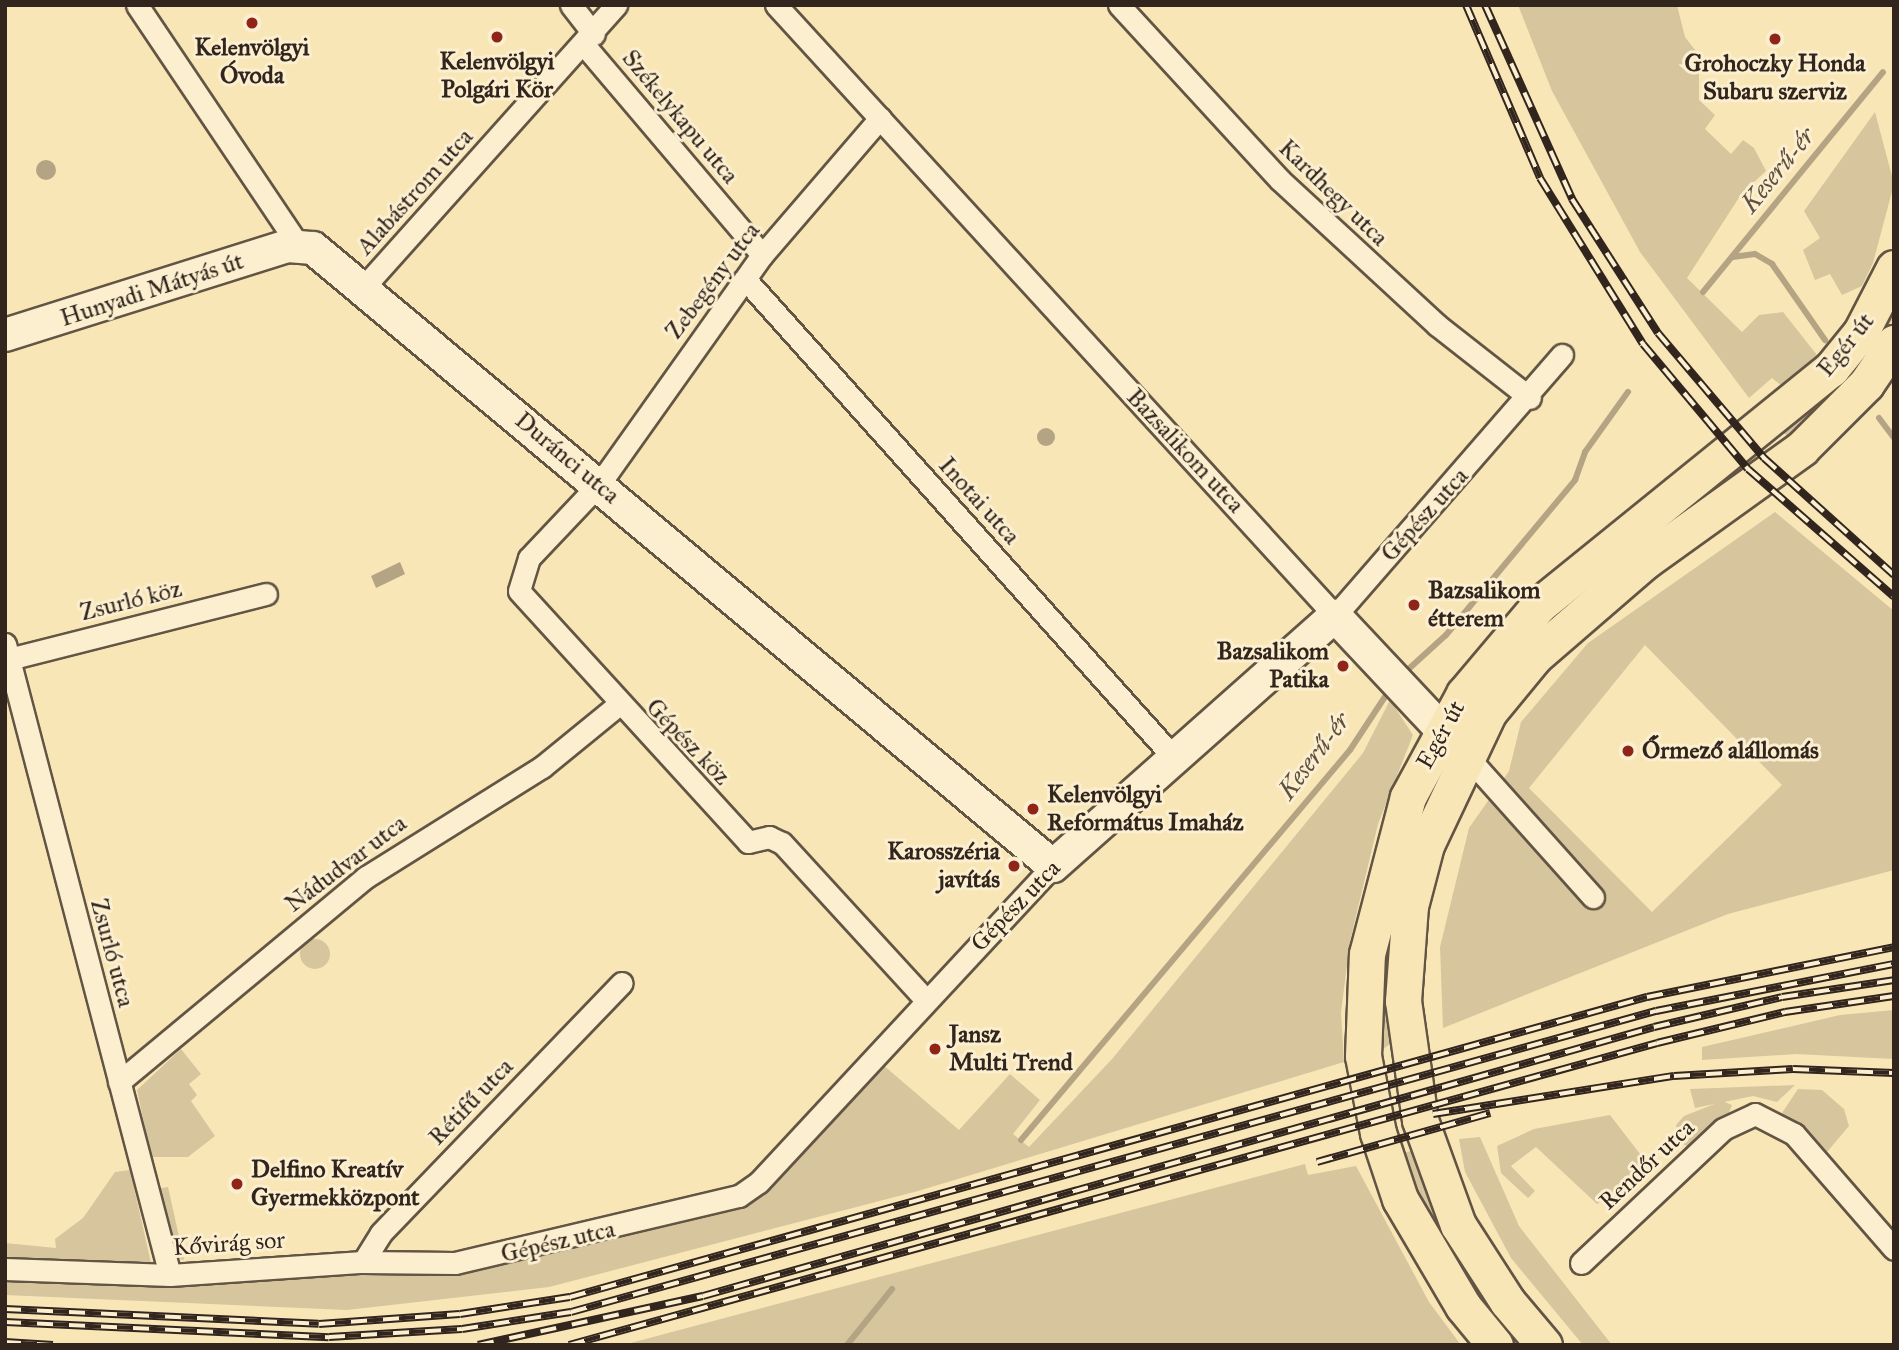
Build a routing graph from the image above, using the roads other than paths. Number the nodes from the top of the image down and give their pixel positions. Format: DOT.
graph roads {
  1 [pos="137,5"];
  2 [pos="571,5"];
  3 [pos="616,5"];
  4 [pos="776,5"];
  5 [pos="1119,5"];
  6 [pos="589,40"];
  7 [pos="880,118"];
  8 [pos="298,245"];
  9 [pos="762,255"];
  10 [pos="1894,268"];
  11 [pos="745,279"];
  12 [pos="363,288"];
  13 [pos="5,335"];
  14 [pos="1894,343"];
  15 [pos="1562,355"];
  16 [pos="1530,397"];
  17 [pos="599,484"];
  18 [pos="266,594"];
  19 [pos="1335,616"];
  20 [pos="7,652"];
  21 [pos="618,705"];
  22 [pos="1443,728"];
  23 [pos="1465,754"];
  24 [pos="1175,759"];
  25 [pos="1053,866"];
  26 [pos="1593,897"];
  27 [pos="622,983"];
  28 [pos="926,1001"];
  29 [pos="119,1082"];
  30 [pos="1894,1249"];
  31 [pos="363,1262"];
  32 [pos="455,1263"];
  33 [pos="1581,1263"];
  34 [pos="5,1269"];
  35 [pos="170,1275"];
  36 [pos="1495,1345"];
  37 [pos="1544,1345"];
  1 -- 8 [label="street, Duránci utca"];
  2 -- 6 [label="street, Székelykapu utca"];
  3 -- 6 [label="street, Alabástrom utca"];
  4 -- 7 [label="street, Bazsalikom utca"];
  5 -- 16 [label="street, Kardhegy utca"];
  6 -- 9 [label="street, Székelykapu utca"];
  6 -- 12 [label="street, Alabástrom utca"];
  7 -- 9 [label="street, Zebegény utca"];
  7 -- 19 [label="street, Bazsalikom utca"];
  8 -- 12 [label="street, Duránci utca"];
  8 -- 13 [label="street, Hunyadi Mátyás út"];
  9 -- 11 [label="street, Zebegény utca"];
  10 -- 22 [label="main road, Egér út"];
  11 -- 17 [label="street, Zebegény utca"];
  11 -- 24 [label="street, Inotai utca"];
  12 -- 17 [label="street, Duránci utca"];
  14 -- 23 [label="main road, Egér út"];
  15 -- 16 [label="street, Gépész utca"];
  16 -- 19 [label="street, Gépész utca"];
  17 -- 21 [label="street, Gépész köz"];
  17 -- 25 [label="street, Duránci utca"];
  18 -- 20 [label="street, Zsurló köz"];
  19 -- 22 [label="street, Bazsalikom utca"];
  19 -- 24 [label="street, Gépész utca"];
  20 -- 29 [label="street, Zsurló utca"];
  21 -- 28 [label="street, Gépész köz"];
  21 -- 29 [label="street, Nádudvar utca"];
  22 -- 23 [label="street, Bazsalikom utca"];
  22 -- 36 [label="main road, Egér út"];
  23 -- 26 [label="street, Bazsalikom utca"];
  23 -- 37 [label="main road, Egér út"];
  24 -- 25 [label="street, Gépész utca"];
  25 -- 28 [label="street, Gépész utca"];
  27 -- 31 [label="street, Rétifű utca"];
  28 -- 32 [label="street, Gépész utca"];
  29 -- 35 [label="street, Zsurló utca"];
  30 -- 33 [label="street, Rendőr utca"];
  31 -- 32 [label="street, Kővirág sor"];
  31 -- 35 [label="street, Kővirág sor"];
  34 -- 35 [label="street, Kővirág sor"];
}
